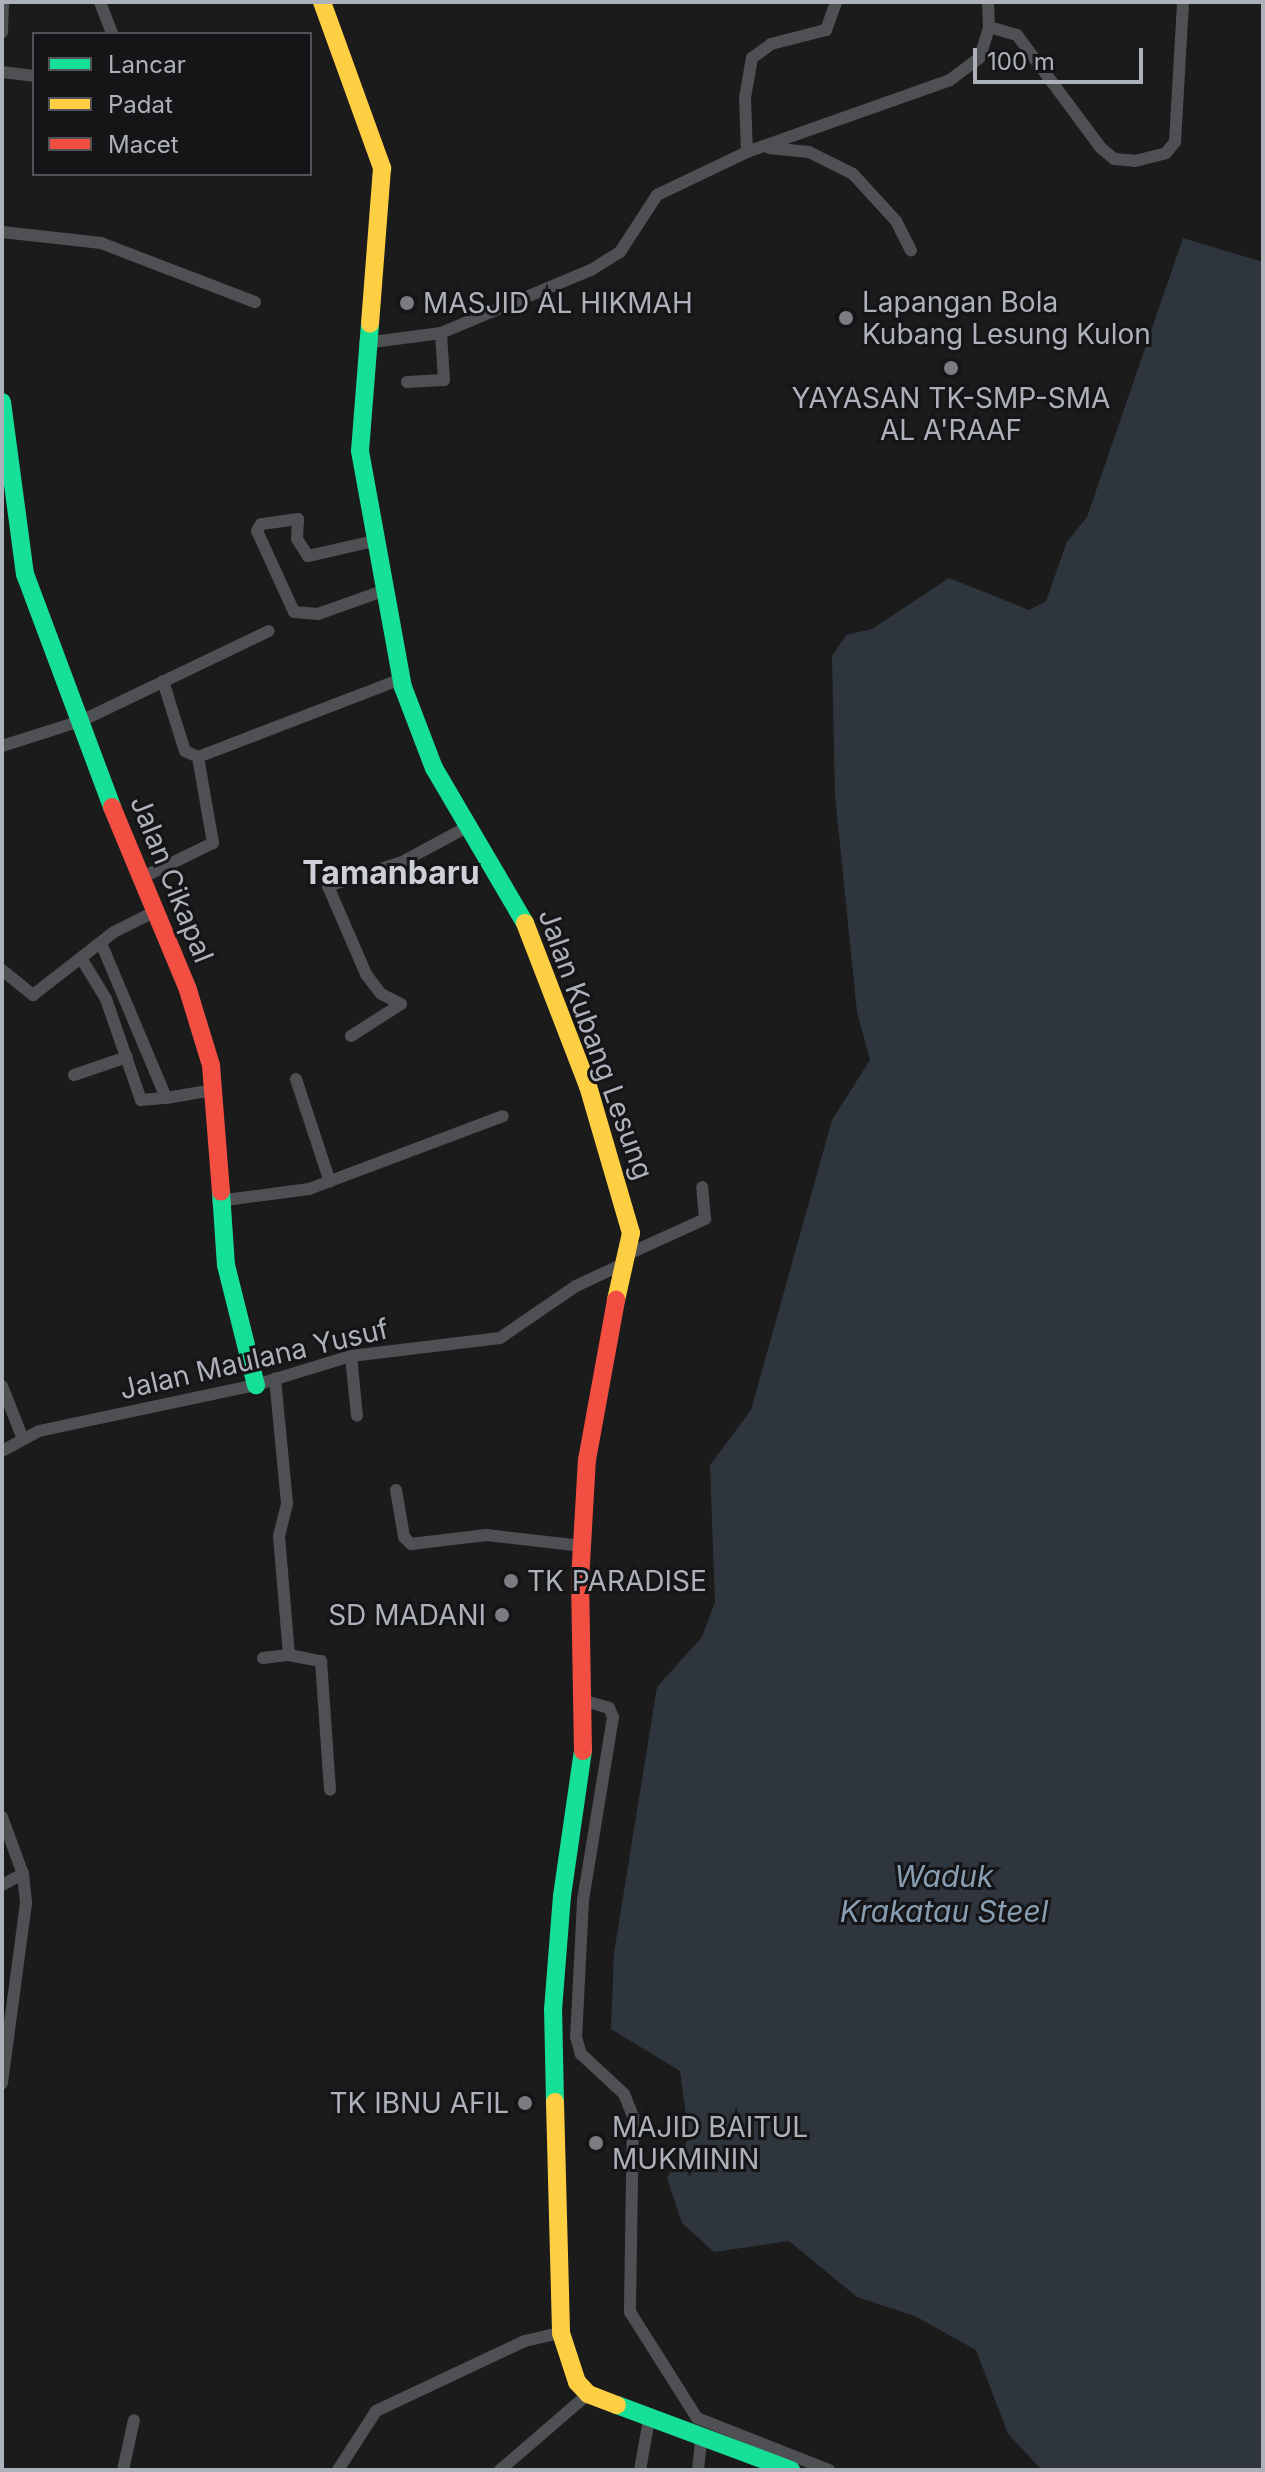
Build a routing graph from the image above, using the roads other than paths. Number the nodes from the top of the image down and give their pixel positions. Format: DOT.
graph roads {
  1 [pos="3,2"];
  2 [pos="100,2"];
  3 [pos="322,2"];
  4 [pos="836,2"];
  5 [pos="988,2"];
  6 [pos="1183,2"];
  7 [pos="989,27"];
  8 [pos="2,32"];
  9 [pos="111,32"];
  10 [pos="2,72"];
  11 [pos="32,76"];
  12 [pos="747,152"];
  13 [pos="2,232"];
  14 [pos="911,250"];
  15 [pos="255,302"];
  16 [pos="441,333"];
  17 [pos="365,343"];
  18 [pos="407,382"];
  19 [pos="2,402"];
  20 [pos="374,541"];
  21 [pos="383,591"];
  22 [pos="269,631"];
  23 [pos="401,679"];
  24 [pos="163,681"];
  25 [pos="81,721"];
  26 [pos="2,746"];
  27 [pos="198,757"];
  28 [pos="469,826"];
  29 [pos="139,879"];
  30 [pos="154,912"];
  31 [pos="101,943"];
  32 [pos="81,958"];
  33 [pos="2,970"];
  34 [pos="351,1036"];
  35 [pos="127,1057"];
  36 [pos="74,1075"];
  37 [pos="296,1079"];
  38 [pos="214,1090"];
  39 [pos="166,1098"];
  40 [pos="503,1116"];
  41 [pos="330,1182"];
  42 [pos="702,1187"];
  43 [pos="218,1201"];
  44 [pos="626,1259"];
  45 [pos="351,1356"];
  46 [pos="275,1379"];
  47 [pos="256,1385"];
  48 [pos="2,1386"];
  49 [pos="357,1416"];
  50 [pos="23,1439"];
  51 [pos="2,1451"];
  52 [pos="396,1490"];
  53 [pos="582,1546"];
  54 [pos="289,1655"];
  55 [pos="263,1658"];
  56 [pos="585,1701"];
  57 [pos="330,1790"];
  58 [pos="2,1817"];
  59 [pos="23,1874"];
  60 [pos="2,1885"];
  61 [pos="2,2083"];
  62 [pos="561,2333"];
  63 [pos="588,2394"];
  64 [pos="134,2420"];
  65 [pos="649,2420"];
  66 [pos="701,2439"];
  67 [pos="123,2470"];
  68 [pos="338,2470"];
  69 [pos="500,2470"];
  70 [pos="640,2470"];
  71 [pos="698,2470"];
  72 [pos="791,2470"];
  73 [pos="829,2470"];
  1 -- 8 [label="street"];
  2 -- 9 [label="street"];
  3 -- 17 [label="street, Jalan Kubang Lesung"];
  4 -- 12 [label="street"];
  5 -- 7 [label="street"];
  6 -- 7 [label="street"];
  7 -- 12 [label="street"];
  10 -- 11 [label="street"];
  12 -- 14 [label="street"];
  12 -- 16 [label="street"];
  13 -- 15 [label="street"];
  16 -- 17 [label="street"];
  16 -- 18 [label="street"];
  17 -- 20 [label="street, Jalan Kubang Lesung"];
  19 -- 25 [label="street, Jalan Cikapal"];
  20 -- 21 [label="street, Jalan Kubang Lesung"];
  20 -- 21 [label="street"];
  21 -- 23 [label="street, Jalan Kubang Lesung"];
  22 -- 24 [label="street"];
  23 -- 27 [label="street"];
  23 -- 28 [label="street, Jalan Kubang Lesung"];
  24 -- 25 [label="street"];
  24 -- 27 [label="street"];
  25 -- 26 [label="street"];
  25 -- 29 [label="street, Jalan Cikapal"];
  27 -- 29 [label="street"];
  28 -- 34 [label="street"];
  28 -- 44 [label="street, Jalan Kubang Lesung"];
  29 -- 30 [label="street, Jalan Cikapal"];
  30 -- 31 [label="street"];
  30 -- 38 [label="street, Jalan Cikapal"];
  31 -- 32 [label="street"];
  31 -- 39 [label="street"];
  32 -- 33 [label="street"];
  32 -- 35 [label="street"];
  35 -- 36 [label="street"];
  35 -- 39 [label="street"];
  37 -- 41 [label="street"];
  38 -- 39 [label="street"];
  38 -- 43 [label="street, Jalan Cikapal"];
  40 -- 41 [label="street"];
  41 -- 43 [label="street"];
  42 -- 44 [label="street, Jalan Maulana Yusuf"];
  43 -- 47 [label="street, Jalan Cikapal"];
  44 -- 45 [label="street, Jalan Maulana Yusuf"];
  44 -- 53 [label="street, Jalan Kubang Lesung"];
  45 -- 46 [label="street, Jalan Maulana Yusuf"];
  45 -- 49 [label="street"];
  46 -- 47 [label="street, Jalan Maulana Yusuf"];
  46 -- 54 [label="street"];
  47 -- 50 [label="street, Jalan Maulana Yusuf"];
  48 -- 50 [label="street"];
  50 -- 51 [label="street, Jalan Maulana Yusuf"];
  52 -- 53 [label="street"];
  53 -- 56 [label="street, Jalan Kubang Lesung"];
  54 -- 55 [label="street"];
  54 -- 57 [label="street"];
  56 -- 62 [label="street, Jalan Kubang Lesung"];
  56 -- 73 [label="street"];
  58 -- 59 [label="street"];
  59 -- 60 [label="street"];
  59 -- 61 [label="street"];
  62 -- 63 [label="street, Jalan Kubang Lesung"];
  62 -- 68 [label="street"];
  63 -- 65 [label="street"];
  63 -- 69 [label="street"];
  64 -- 67 [label="street"];
  65 -- 66 [label="street"];
  65 -- 70 [label="street"];
  66 -- 71 [label="street"];
  66 -- 72 [label="street"];
}
